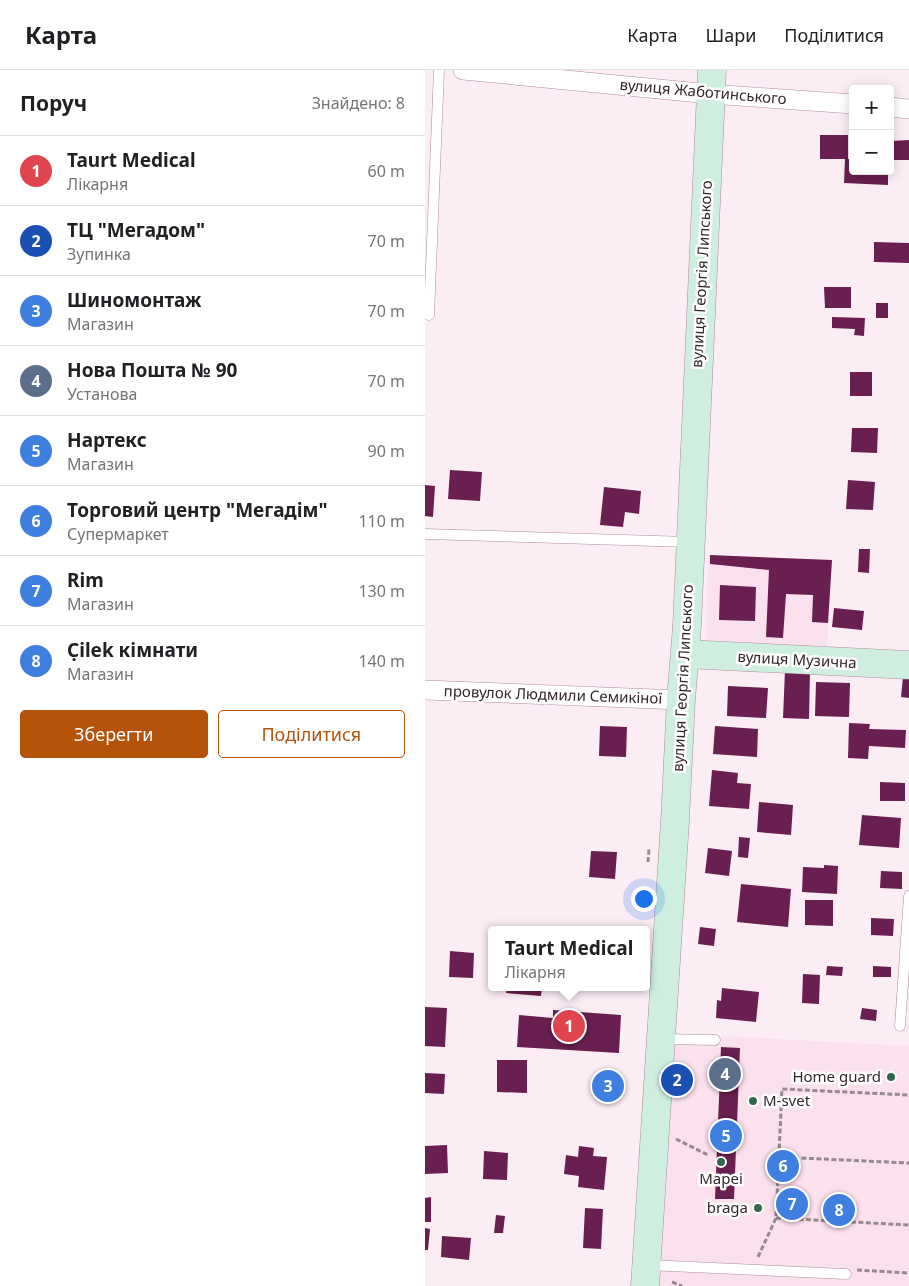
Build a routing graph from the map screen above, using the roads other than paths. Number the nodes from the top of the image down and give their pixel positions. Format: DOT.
graph roads {
  1 [pos="439,70"];
  2 [pos="463,70"];
  3 [pos="711,82"];
  4 [pos="849,103"];
  5 [pos="894,107"];
  6 [pos="909,109"];
  7 [pos="429,315"];
  8 [pos="425,534"];
  9 [pos="690,542"];
  10 [pos="685,654"];
  11 [pos="909,665"];
  12 [pos="425,690"];
  13 [pos="681,700"];
  14 [pos="909,896"];
  15 [pos="900,1026"];
  16 [pos="661,1039"];
  17 [pos="715,1040"];
  18 [pos="846,1274"];
  19 [pos="646,1275"];
  1 -- 7 [label="lane"];
  2 -- 3 [label="street, вулиця Жаботинського"];
  3 -- 4 [label="street, вулиця Жаботинського"];
  3 -- 9 [label="street, вулиця Георгія Липського"];
  5 -- 6 [label="street"];
  8 -- 9 [label="lane"];
  9 -- 10 [label="street, вулиця Георгія Липського"];
  10 -- 11 [label="street, вулиця Музична"];
  10 -- 13 [label="street, вулиця Георгія Липського"];
  12 -- 13 [label="street, провулок Людмили Семикіної"];
  13 -- 16 [label="street, вулиця Георгія Липського"];
  14 -- 15 [label="lane"];
  16 -- 17 [label="lane"];
  16 -- 19 [label="street, вулиця Георгія Липського"];
  18 -- 19 [label="lane"];
}
